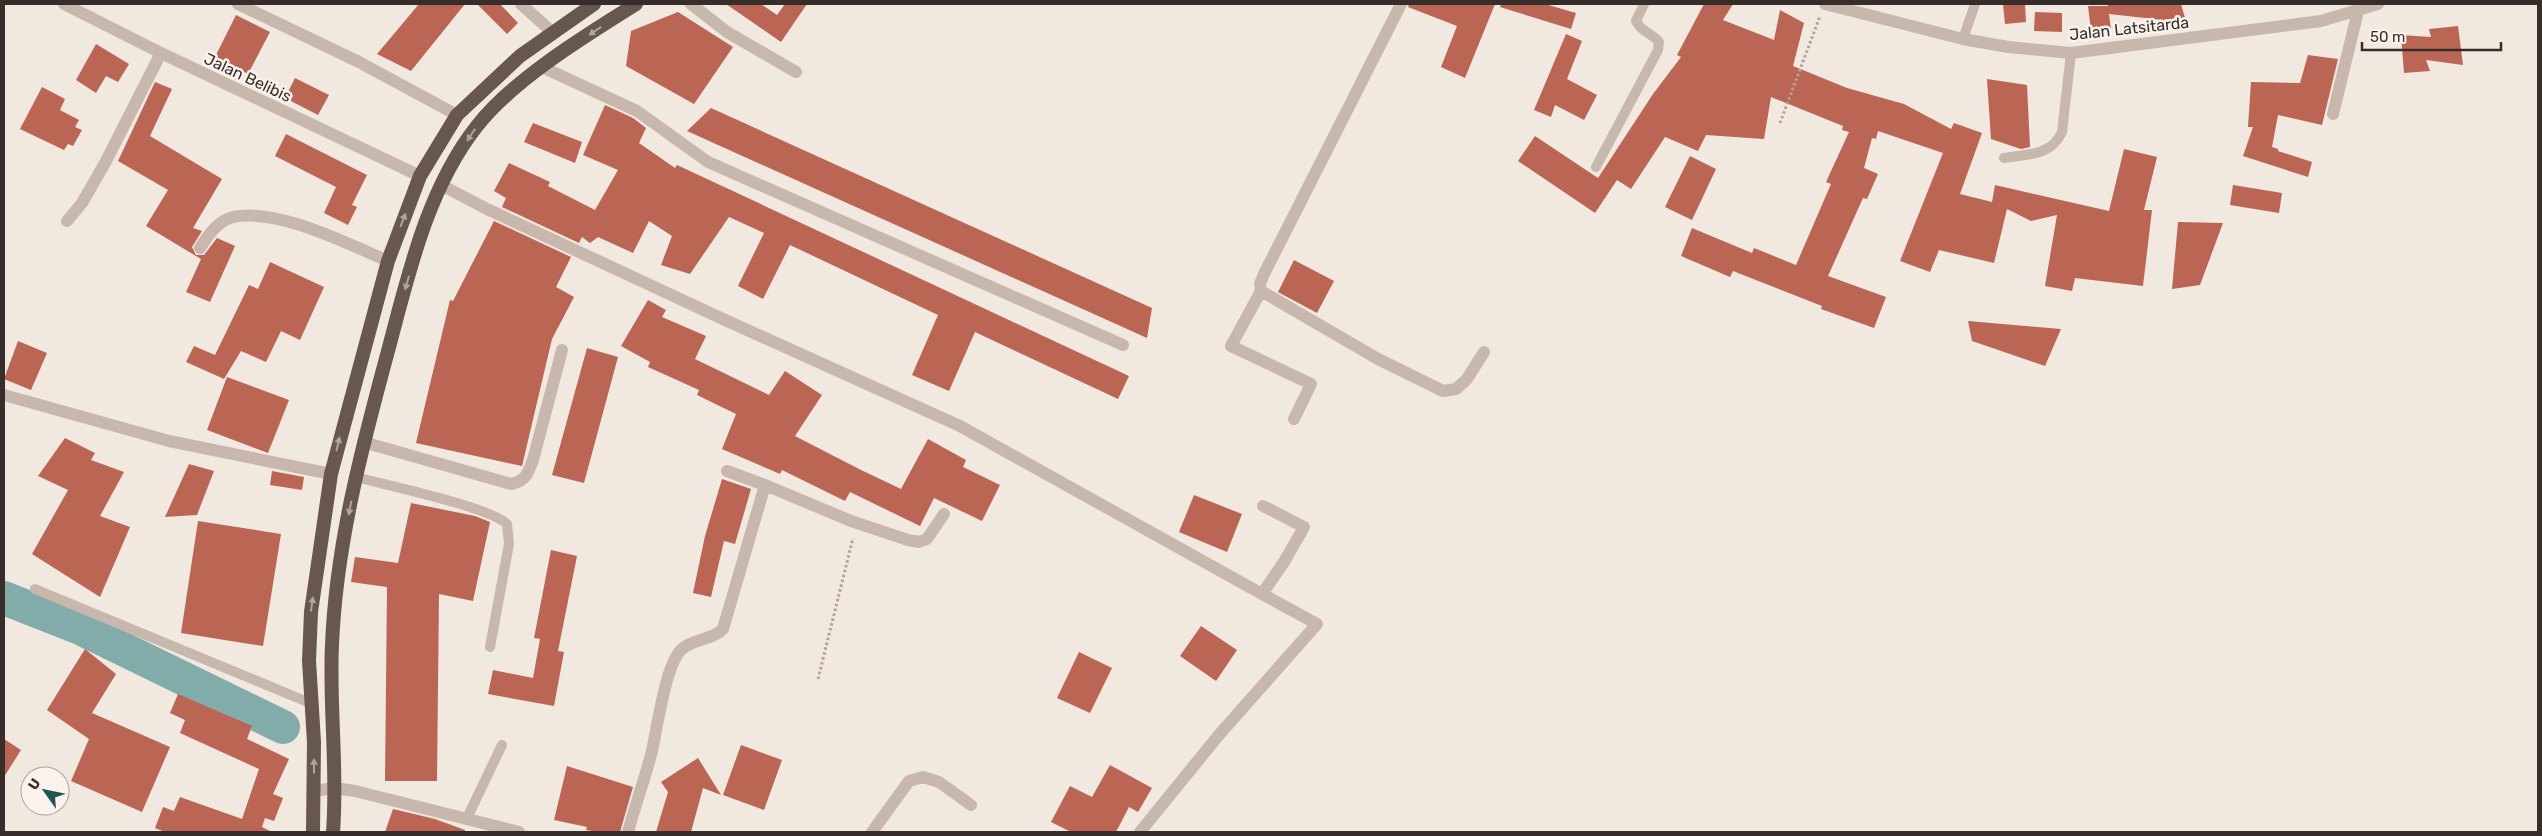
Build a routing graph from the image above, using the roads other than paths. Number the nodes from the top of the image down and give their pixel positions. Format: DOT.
graph roads {
  1 [pos="64,4"];
  2 [pos="238,4"];
  3 [pos="521,4"];
  4 [pos="594,4"];
  5 [pos="636,4"];
  6 [pos="691,4"];
  7 [pos="1401,4"];
  8 [pos="1644,4"];
  9 [pos="1975,4"];
  10 [pos="2378,4"];
  11 [pos="1823,8"];
  12 [pos="1872,9"];
  13 [pos="2358,11"];
  14 [pos="552,32"];
  15 [pos="1963,39"];
  16 [pos="161,53"];
  17 [pos="2071,53"];
  18 [pos="542,68"];
  19 [pos="796,72"];
  20 [pos="2334,114"];
  21 [pos="457,115"];
  22 [pos="2004,158"];
  23 [pos="1596,167"];
  24 [pos="420,176"];
  25 [pos="441,185"];
  26 [pos="67,221"];
  27 [pos="200,248"];
  28 [pos="388,261"];
  29 [pos="1261,291"];
  30 [pos="370,322"];
  31 [pos="393,330"];
  32 [pos="1123,345"];
  33 [pos="562,350"];
  34 [pos="1484,352"];
  35 [pos="4,395"];
  36 [pos="1294,419"];
  37 [pos="363,442"];
  38 [pos="727,471"];
  39 [pos="331,474"];
  40 [pos="356,477"];
  41 [pos="765,485"];
  42 [pos="1262,506"];
  43 [pos="944,514"];
  44 [pos="35,589"];
  45 [pos="1262,594"];
  46 [pos="490,647"];
  47 [pos="310,703"];
  48 [pos="502,745"];
  49 [pos="334,788"];
  50 [pos="314,791"];
  51 [pos="971,805"];
  52 [pos="467,818"];
  53 [pos="313,832"];
  54 [pos="333,832"];
  55 [pos="519,832"];
  56 [pos="628,832"];
  57 [pos="872,832"];
  58 [pos="1140,832"];
  1 -- 16 [label="street, Jalan Belibis"];
  2 -- 21 [label="street"];
  3 -- 14 [label="street"];
  4 -- 14 [label="highway"];
  5 -- 18 [label="highway, one-way"];
  6 -- 19 [label="street"];
  7 -- 29 [label="street"];
  8 -- 23 [label="lane"];
  9 -- 15 [label="lane"];
  10 -- 13 [label="street, Jalan Latsitarda"];
  11 -- 12 [label="street, Jalan Latsitarda"];
  12 -- 15 [label="street, Jalan Latsitarda"];
  13 -- 17 [label="street, Jalan Latsitarda"];
  13 -- 20 [label="street"];
  14 -- 21 [label="highway"];
  15 -- 17 [label="street, Jalan Latsitarda"];
  16 -- 24 [label="street, Jalan Belibis"];
  16 -- 26 [label="street"];
  17 -- 22 [label="lane"];
  18 -- 25 [label="highway, one-way"];
  18 -- 32 [label="street"];
  21 -- 24 [label="highway"];
  28 -- 24 [label="highway, one-way"];
  25 -- 31 [label="highway, one-way"];
  25 -- 45 [label="street"];
  27 -- 28 [label="street"];
  28 -- 30 [label="highway"];
  29 -- 34 [label="street"];
  29 -- 36 [label="street"];
  30 -- 31 [label="highway"];
  39 -- 30 [label="highway, one-way"];
  31 -- 37 [label="highway"];
  33 -- 37 [label="street"];
  35 -- 39 [label="street"];
  37 -- 40 [label="highway"];
  38 -- 41 [label="street"];
  47 -- 39 [label="highway, one-way"];
  40 -- 46 [label="lane"];
  40 -- 49 [label="highway, one-way"];
  41 -- 43 [label="street"];
  41 -- 56 [label="street"];
  42 -- 45 [label="street"];
  44 -- 47 [label="lane"];
  45 -- 58 [label="street"];
  50 -- 47 [label="highway, one-way"];
  48 -- 52 [label="lane"];
  49 -- 50 [label="street"];
  49 -- 52 [label="street"];
  49 -- 54 [label="highway"];
  50 -- 53 [label="highway"];
  51 -- 57 [label="street"];
  52 -- 55 [label="street"];
}
